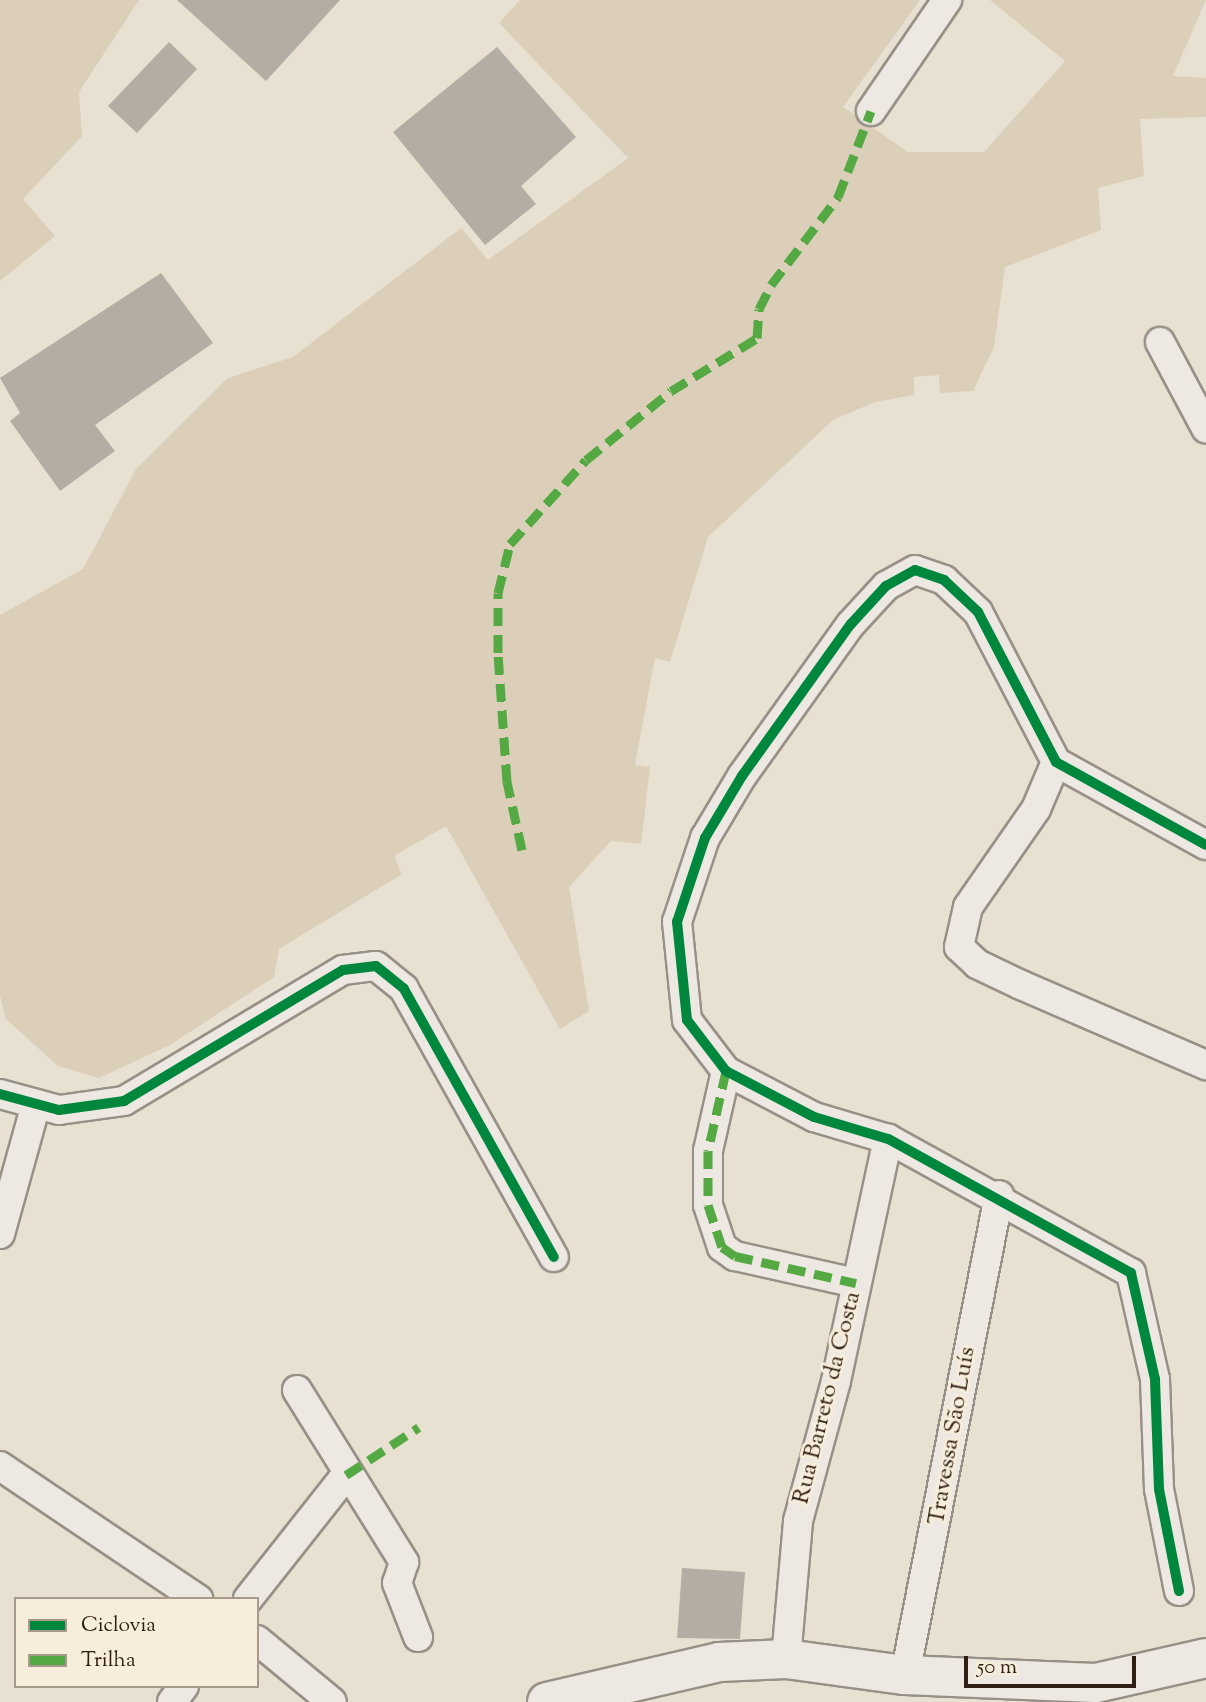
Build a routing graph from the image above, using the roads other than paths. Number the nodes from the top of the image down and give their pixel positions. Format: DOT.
graph roads {
  1 [pos="947,0"];
  2 [pos="872,111"];
  3 [pos="1160,342"];
  4 [pos="1206,428"];
  5 [pos="1056,762"];
  6 [pos="1206,845"];
  7 [pos="1206,1065"];
  8 [pos="726,1071"];
  9 [pos="0,1094"];
  10 [pos="36,1104"];
  11 [pos="888,1139"];
  12 [pos="999,1195"];
  13 [pos="0,1234"];
  14 [pos="554,1257"];
  15 [pos="856,1283"];
  16 [pos="298,1390"];
  17 [pos="0,1466"];
  18 [pos="346,1475"];
  19 [pos="1179,1591"];
  20 [pos="195,1597"];
  21 [pos="250,1597"];
  22 [pos="418,1637"];
  23 [pos="259,1642"];
  24 [pos="786,1659"];
  25 [pos="1205,1661"];
  26 [pos="905,1675"];
  27 [pos="1100,1692"];
  28 [pos="332,1702"];
  29 [pos="547,1702"];
  1 -- 2 [label="street"];
  3 -- 4 [label="street"];
  5 -- 6 [label="street"];
  5 -- 7 [label="street"];
  5 -- 8 [label="street"];
  8 -- 11 [label="street"];
  8 -- 15 [label="street"];
  9 -- 10 [label="street"];
  10 -- 13 [label="street"];
  10 -- 14 [label="street"];
  11 -- 12 [label="street"];
  11 -- 15 [label="street, Rua Barreto da Costa"];
  12 -- 19 [label="street"];
  12 -- 26 [label="street, Travessa São Luís"];
  15 -- 24 [label="street, Rua Barreto da Costa"];
  16 -- 18 [label="street"];
  17 -- 20 [label="street"];
  18 -- 21 [label="street"];
  18 -- 22 [label="street"];
  23 -- 28 [label="street"];
  24 -- 26 [label="main road"];
  24 -- 29 [label="main road"];
  25 -- 27 [label="main road"];
  26 -- 27 [label="main road"];
}
